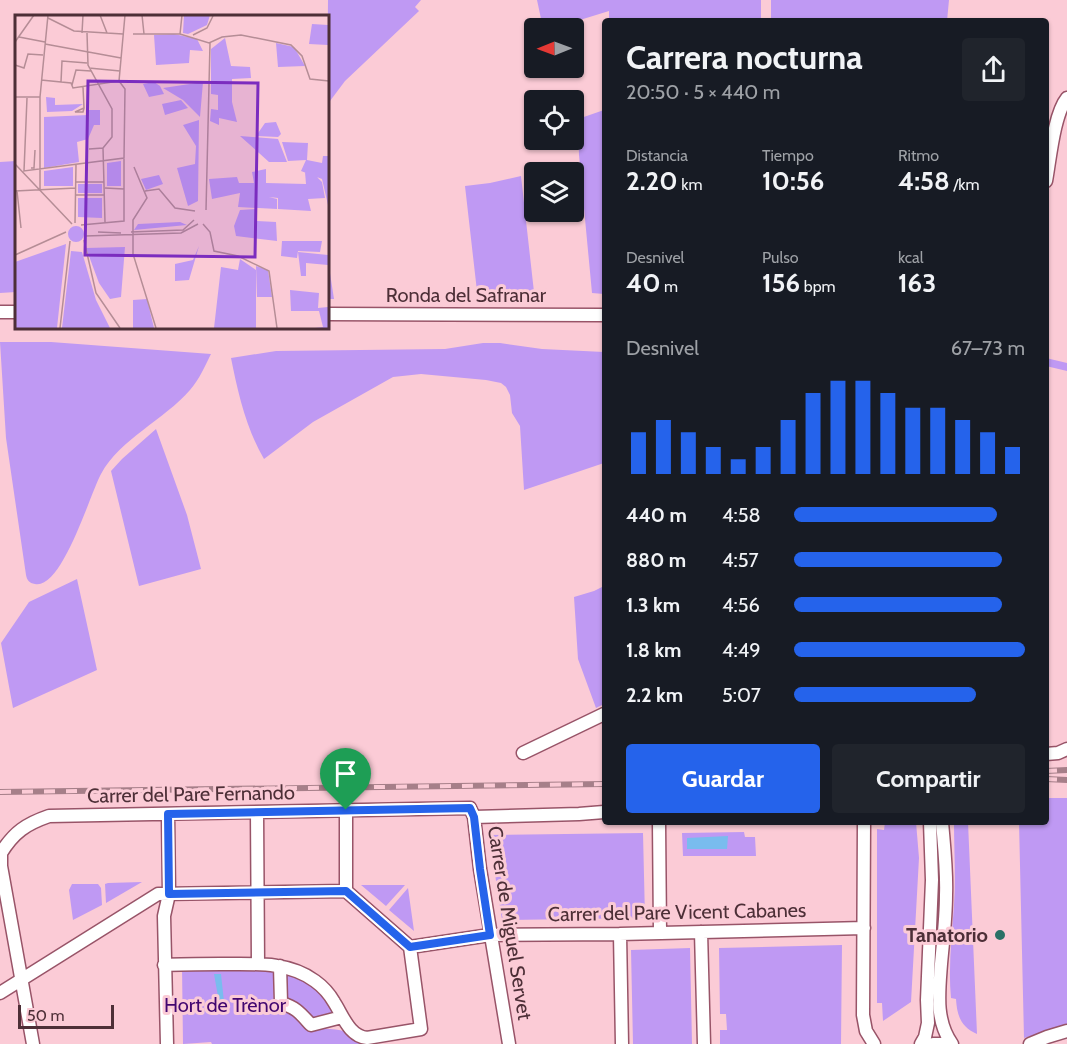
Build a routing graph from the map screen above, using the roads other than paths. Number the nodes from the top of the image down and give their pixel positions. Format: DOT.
graph roads {
  1 [pos="1067,98"];
  2 [pos="1049,164"];
  3 [pos="328,314"];
  4 [pos="602,315"];
  5 [pos="602,715"];
  6 [pos="1067,749"];
  7 [pos="523,753"];
  8 [pos="1049,754"];
  9 [pos="346,810"];
  10 [pos="257,812"];
  11 [pos="472,812"];
  12 [pos="602,812"];
  13 [pos="168,814"];
  14 [pos="659,825"];
  15 [pos="864,825"];
  16 [pos="930,825"];
  17 [pos="942,825"];
  18 [pos="0,853"];
  19 [pos="346,891"];
  20 [pos="258,893"];
  21 [pos="169,894"];
  22 [pos="864,928"];
  23 [pos="701,932"];
  24 [pos="660,933"];
  25 [pos="620,934"];
  26 [pos="490,935"];
  27 [pos="410,947"];
  28 [pos="258,964"];
  29 [pos="164,965"];
  30 [pos="280,966"];
  31 [pos="21,980"];
  32 [pos="0,993"];
  33 [pos="342,1017"];
  34 [pos="1067,1031"];
  35 [pos="875,1043"];
  36 [pos="33,1044"];
  37 [pos="167,1044"];
  38 [pos="509,1044"];
  39 [pos="622,1044"];
  40 [pos="704,1044"];
  41 [pos="921,1044"];
  42 [pos="933,1044"];
  43 [pos="944,1044"];
  44 [pos="952,1044"];
  45 [pos="1030,1044"];
  1 -- 2 [label="street"];
  3 -- 4 [label="street, Ronda del Safranar"];
  5 -- 7 [label="street"];
  6 -- 8 [label="street"];
  9 -- 10 [label="street, Carrer del Pare Fernando"];
  9 -- 11 [label="street, Carrer del Pare Fernando"];
  9 -- 19 [label="street"];
  10 -- 13 [label="street, Carrer del Pare Fernando"];
  10 -- 20 [label="street"];
  11 -- 12 [label="street, Carrer del Pare Fernando"];
  11 -- 26 [label="street, Carrer de Miguel Servet"];
  13 -- 18 [label="street, Carrer del Pare Fernando"];
  13 -- 21 [label="street"];
  14 -- 24 [label="street"];
  15 -- 22 [label="street"];
  16 -- 41 [label="street"];
  17 -- 44 [label="street"];
  18 -- 31 [label="street"];
  19 -- 20 [label="street"];
  19 -- 27 [label="street"];
  20 -- 21 [label="street"];
  20 -- 28 [label="street"];
  21 -- 29 [label="street"];
  21 -- 31 [label="street"];
  22 -- 23 [label="street, Carrer del Pare Vicent Cabanes"];
  22 -- 35 [label="street"];
  23 -- 24 [label="street, Carrer del Pare Vicent Cabanes"];
  23 -- 40 [label="street"];
  24 -- 25 [label="street, Carrer del Pare Vicent Cabanes"];
  25 -- 26 [label="street, Carrer del Pare Vicent Cabanes"];
  25 -- 39 [label="street"];
  26 -- 27 [label="street, Carrer del Pare Vicent Cabanes"];
  26 -- 38 [label="street, Carrer de Miguel Servet"];
  27 -- 33 [label="street"];
  28 -- 29 [label="street"];
  28 -- 30 [label="street"];
  29 -- 37 [label="street"];
  30 -- 33 [label="street"];
  30 -- 33 [label="street"];
  31 -- 32 [label="street"];
  31 -- 36 [label="street"];
  34 -- 45 [label="street"];
  42 -- 43 [label="street"];
}
